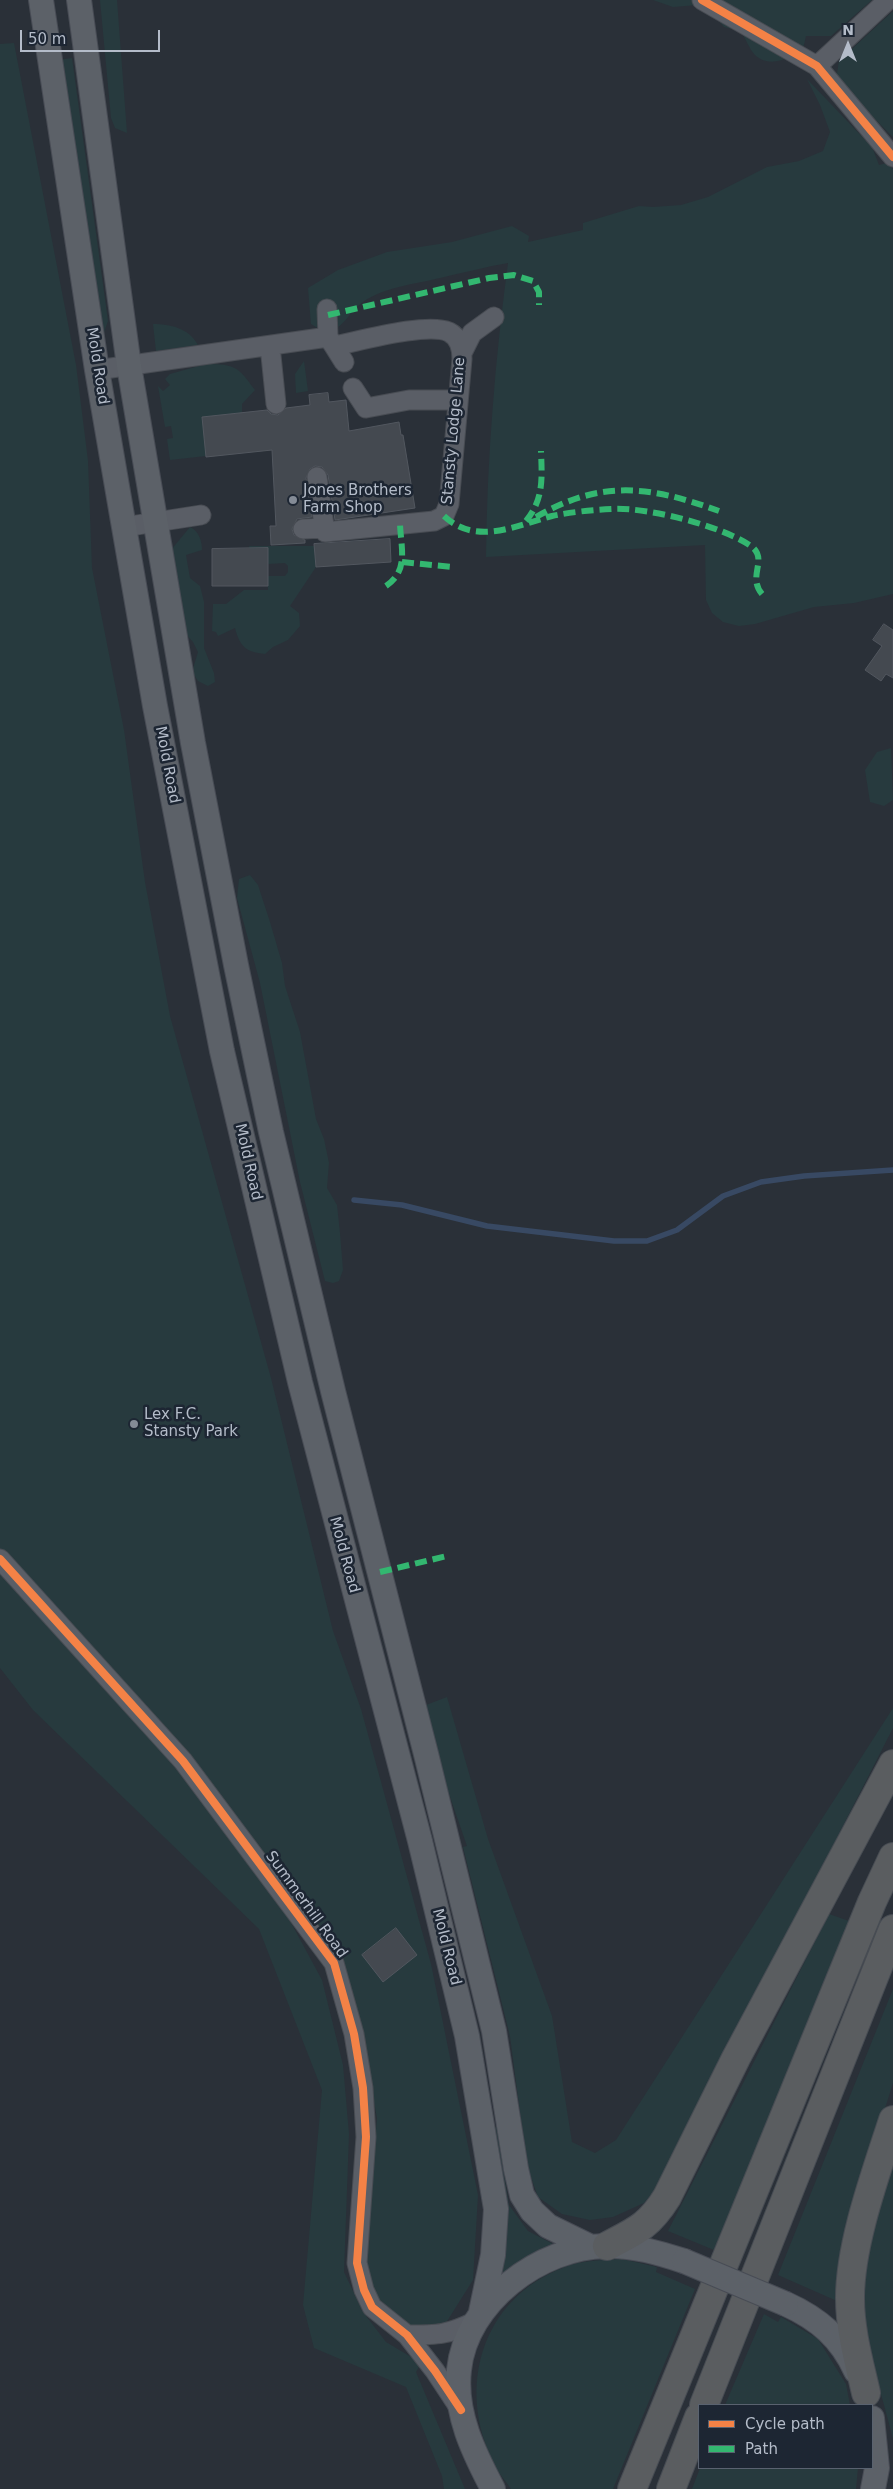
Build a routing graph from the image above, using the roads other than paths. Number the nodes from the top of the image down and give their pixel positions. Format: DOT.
graph roads {
  1 [pos="41,0"];
  2 [pos="79,0"];
  3 [pos="702,0"];
  4 [pos="888,0"];
  5 [pos="817,66"];
  6 [pos="893,157"];
  7 [pos="327,309"];
  8 [pos="494,317"];
  9 [pos="270,346"];
  10 [pos="335,348"];
  11 [pos="462,353"];
  12 [pos="129,366"];
  13 [pos="97,370"];
  14 [pos="353,388"];
  15 [pos="458,400"];
  16 [pos="276,404"];
  17 [pos="316,478"];
  18 [pos="201,515"];
  19 [pos="155,522"];
  20 [pos="124,527"];
  21 [pos="323,528"];
  22 [pos="303,529"];
  23 [pos="0,1560"];
  24 [pos="380,1572"];
  25 [pos="351,1581"];
  26 [pos="893,1764"];
  27 [pos="893,1856"];
  28 [pos="893,1929"];
  29 [pos="893,2120"];
  30 [pos="599,2246"];
  31 [pos="479,2316"];
  32 [pos="407,2336"];
  33 [pos="704,2404"];
  34 [pos="869,2404"];
  35 [pos="869,2404"];
  36 [pos="461,2410"];
  37 [pos="698,2420"];
  38 [pos="873,2444"];
  39 [pos="877,2482"];
  40 [pos="493,2489"];
  41 [pos="632,2489"];
  42 [pos="671,2489"];
  1 -- 13 [label="main road, Mold Road"];
  2 -- 12 [label="main road, Mold Road"];
  3 -- 5 [label="street"];
  4 -- 5 [label="street"];
  5 -- 6 [label="street"];
  7 -- 10 [label="street"];
  8 -- 11 [label="street"];
  9 -- 10 [label="street, Stansty Lodge Lane"];
  9 -- 12 [label="street, Stansty Lodge Lane"];
  9 -- 16 [label="street"];
  10 -- 11 [label="street, Stansty Lodge Lane"];
  11 -- 15 [label="street, Stansty Lodge Lane"];
  12 -- 13 [label="street, Stansty Lodge Lane"];
  12 -- 19 [label="main road, Mold Road"];
  13 -- 20 [label="main road, Mold Road"];
  14 -- 15 [label="street"];
  15 -- 21 [label="street, Stansty Lodge Lane"];
  17 -- 21 [label="street"];
  18 -- 19 [label="street"];
  19 -- 20 [label="street"];
  19 -- 24 [label="main road, Mold Road"];
  20 -- 25 [label="main road, Mold Road"];
  21 -- 22 [label="street"];
  23 -- 32 [label="street, Summerhill Road"];
  24 -- 25 [label="street"];
  24 -- 30 [label="main road, Mold Road"];
  25 -- 31 [label="main road, Mold Road"];
  26 -- 30 [label="highway"];
  27 -- 41 [label="highway"];
  28 -- 33 [label="highway"];
  29 -- 35 [label="highway"];
  30 -- 31 [label="main road"];
  30 -- 34 [label="main road, bridge"];
  31 -- 32 [label="street"];
  31 -- 36 [label="main road"];
  32 -- 36 [label="street, Summerhill Road"];
  36 -- 40 [label="main road"];
  37 -- 42 [label="highway"];
  38 -- 39 [label="main road"];
}
